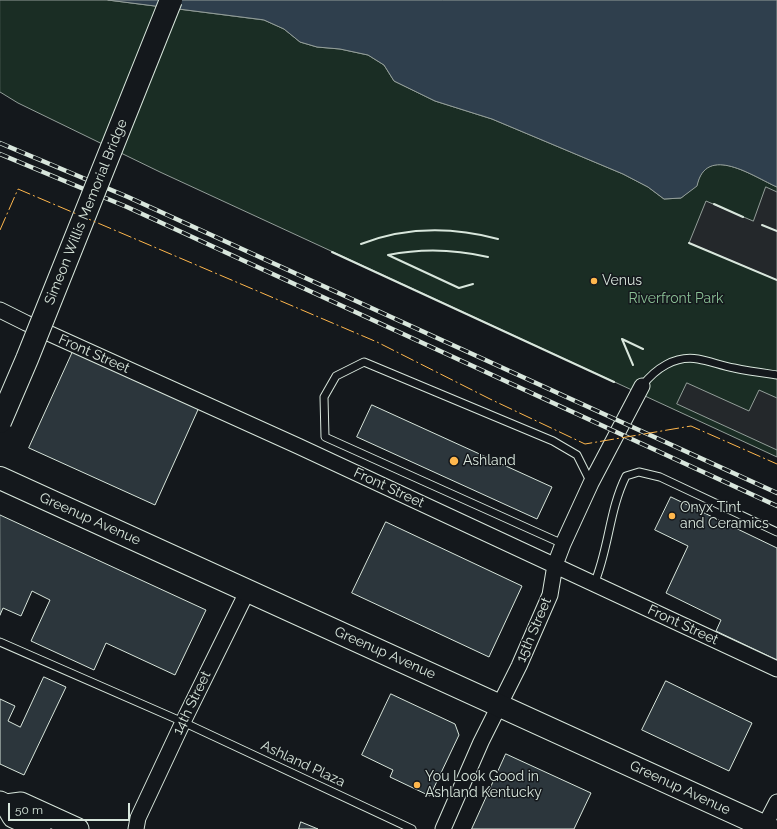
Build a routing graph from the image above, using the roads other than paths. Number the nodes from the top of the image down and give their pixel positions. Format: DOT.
graph roads {
  1 [pos="171,0"];
  2 [pos="0,310"];
  3 [pos="777,375"];
  4 [pos="642,386"];
  5 [pos="0,422"];
  6 [pos="1,482"];
  7 [pos="591,483"];
  8 [pos="777,532"];
  9 [pos="563,544"];
  10 [pos="555,565"];
  11 [pos="594,584"];
  12 [pos="248,590"];
  13 [pos="0,642"];
  14 [pos="777,670"];
  15 [pos="500,704"];
  16 [pos="183,722"];
  17 [pos="777,802"];
  18 [pos="3,804"];
  19 [pos="137,823"];
  20 [pos="766,828"];
  21 [pos="40,829"];
  22 [pos="78,829"];
  23 [pos="126,829"];
  24 [pos="412,829"];
  25 [pos="443,829"];
  1 -- 5 [label="highway, Simeon Willis Memorial Bridge, bridge"];
  2 -- 10 [label="street, Front Street"];
  3 -- 4 [label="lane"];
  4 -- 7 [label="street, 15th Street"];
  6 -- 12 [label="highway, Greenup Avenue"];
  7 -- 9 [label="street, 15th Street"];
  7 -- 9 [label="lane"];
  8 -- 11 [label="lane"];
  9 -- 10 [label="street, 15th Street"];
  10 -- 11 [label="street, Front Street"];
  10 -- 15 [label="street, 15th Street"];
  11 -- 14 [label="street, Front Street"];
  12 -- 15 [label="highway, Greenup Avenue"];
  12 -- 16 [label="street, 14th Street"];
  13 -- 16 [label="lane, Ashland Plaza"];
  15 -- 20 [label="highway, Greenup Avenue"];
  15 -- 25 [label="street, 15th Street"];
  16 -- 19 [label="street, 14th Street"];
  16 -- 24 [label="lane, Ashland Plaza"];
  17 -- 20 [label="street"];
  18 -- 21 [label="main road"];
  18 -- 22 [label="main road"];
  19 -- 23 [label="street, 14th Street"];
}
